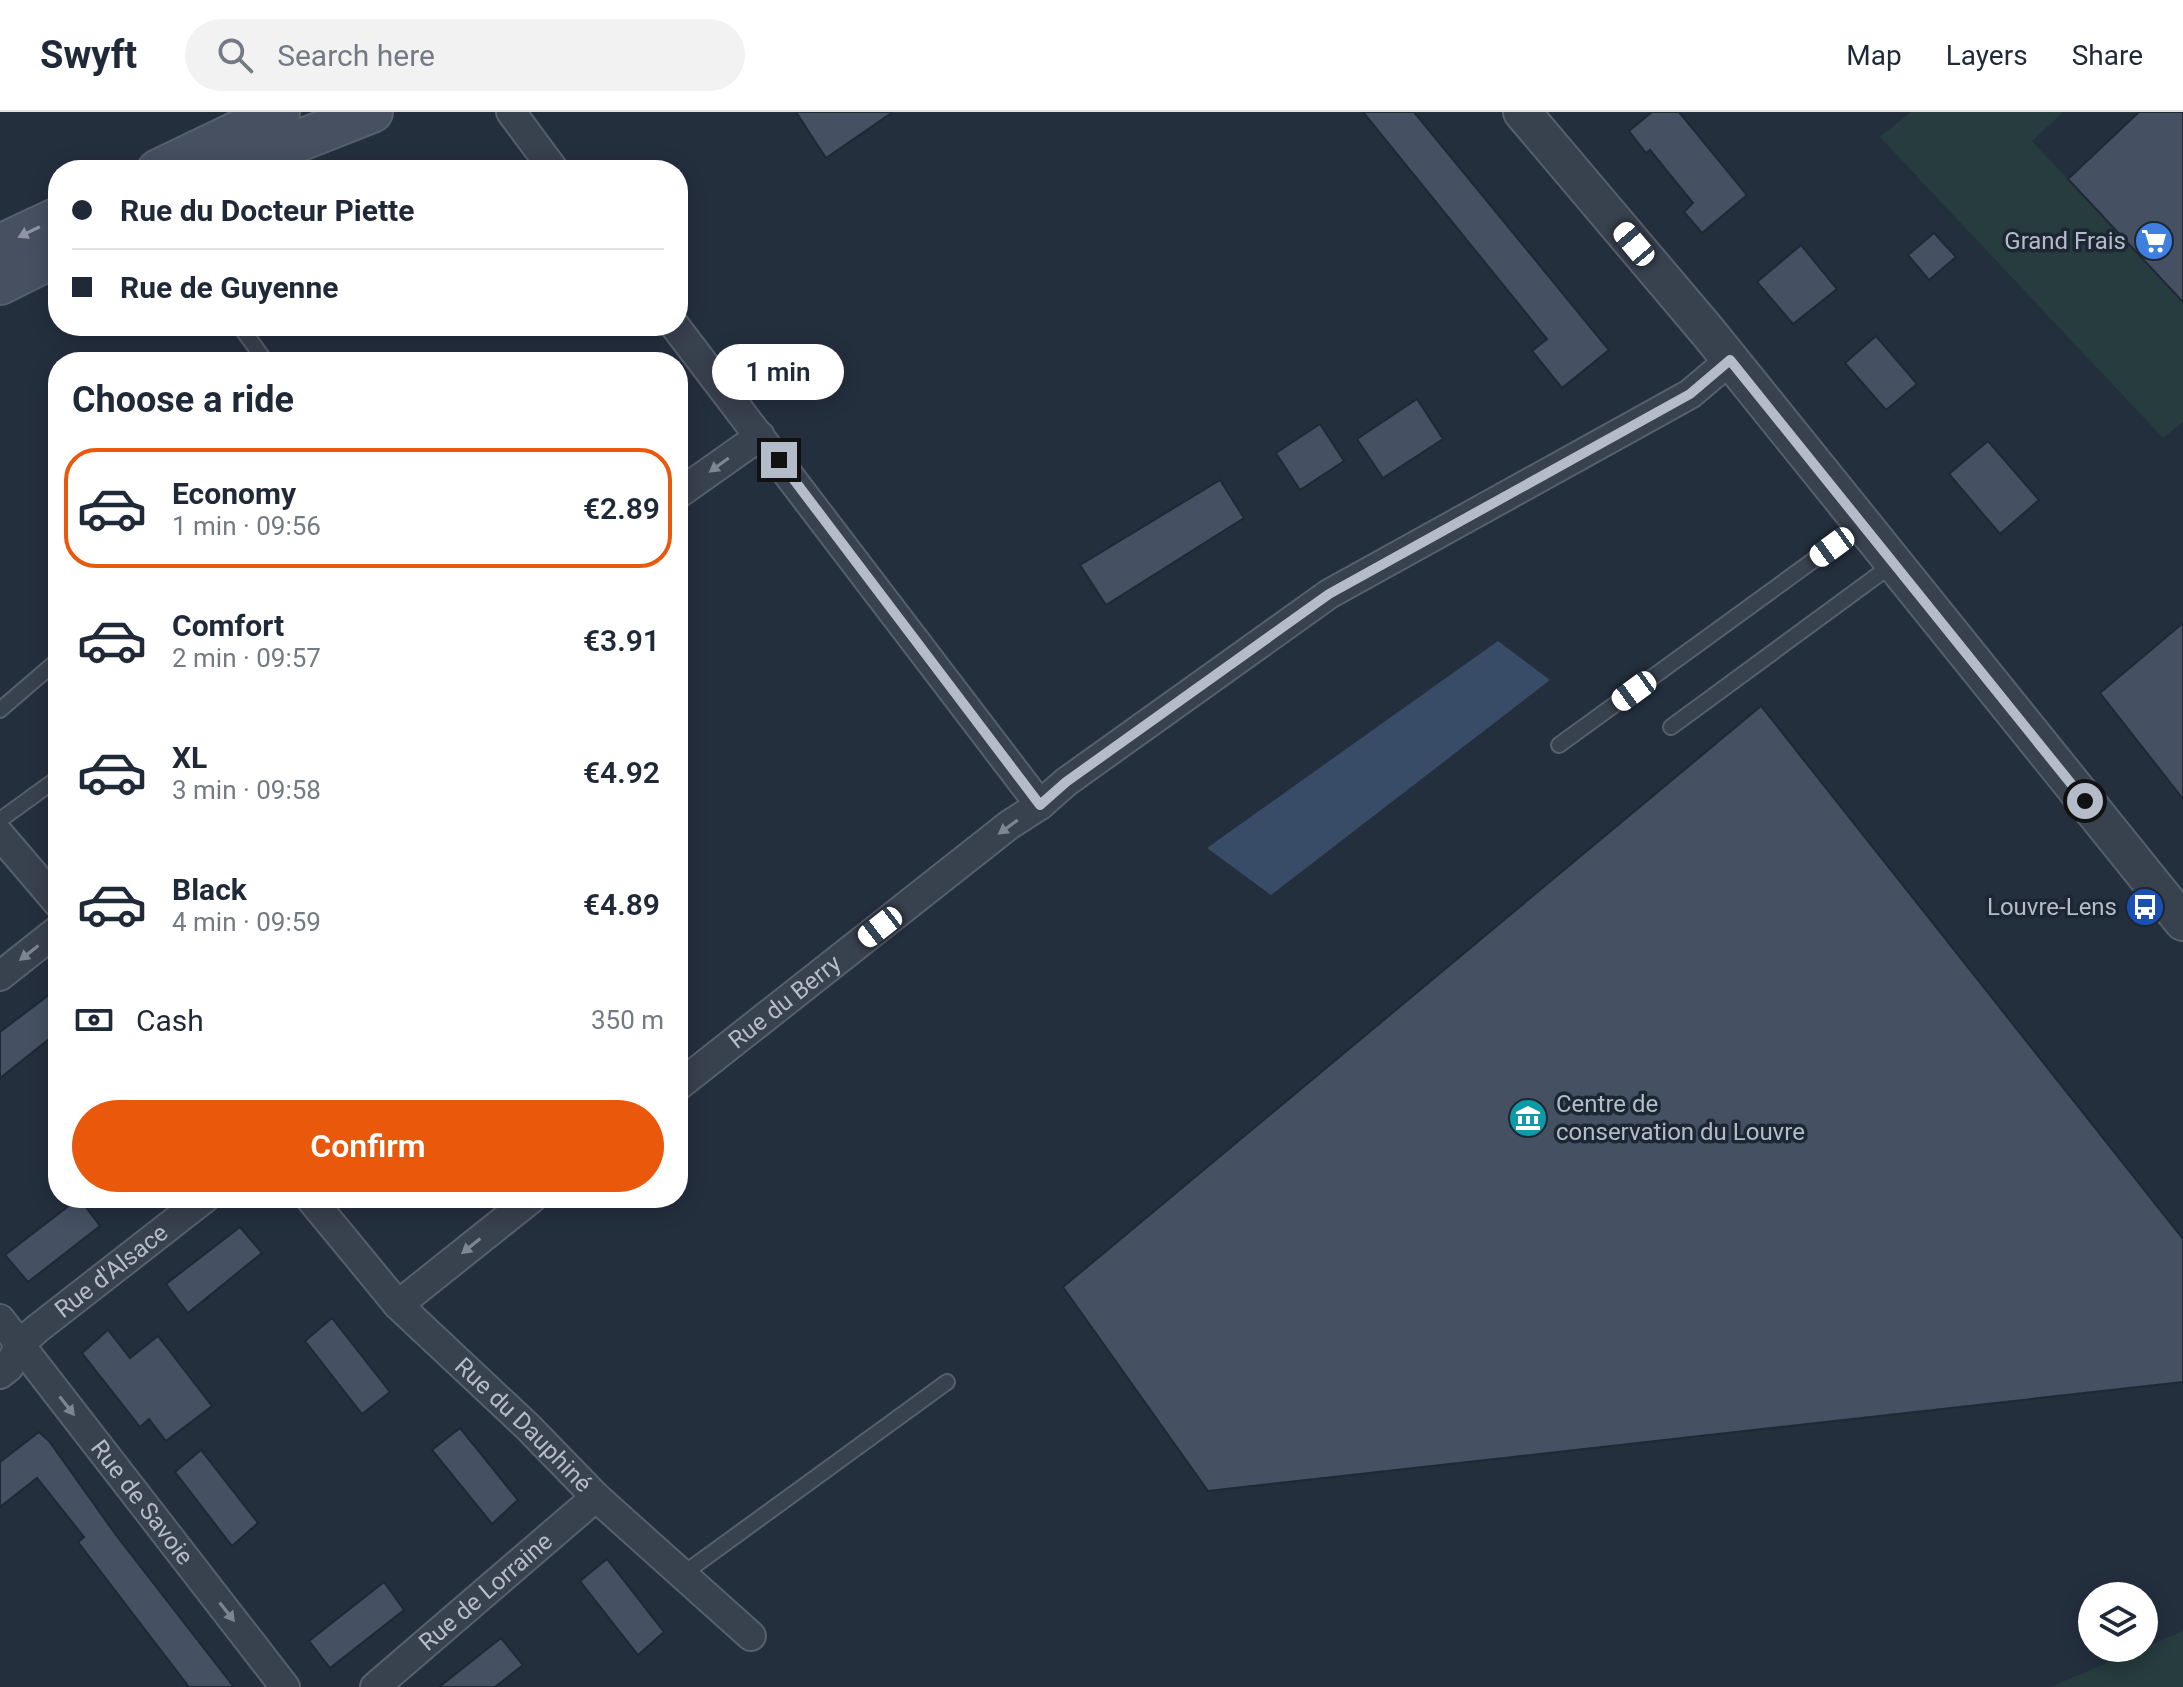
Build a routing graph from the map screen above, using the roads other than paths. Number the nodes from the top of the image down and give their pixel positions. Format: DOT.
graph roads {
  1 [pos="279,112"];
  2 [pos="372,112"];
  3 [pos="511,112"];
  4 [pos="1522,112"];
  5 [pos="242,157"];
  6 [pos="179,160"];
  7 [pos="547,160"];
  8 [pos="48,223"];
  9 [pos="0,245"];
  10 [pos="48,259"];
  11 [pos="0,284"];
  12 [pos="683,336"];
  13 [pos="1730,360"];
  14 [pos="760,436"];
  15 [pos="688,487"];
  16 [pos="1862,525"];
  17 [pos="1894,564"];
  18 [pos="48,669"];
  19 [pos="0,710"];
  20 [pos="1671,727"];
  21 [pos="1559,745"];
  22 [pos="48,785"];
  23 [pos="1040,805"];
  24 [pos="0,820"];
  25 [pos="0,835"];
  26 [pos="48,891"];
  27 [pos="2183,922"];
  28 [pos="48,938"];
  29 [pos="0,976"];
  30 [pos="688,1078"];
  31 [pos="192,1208"];
  32 [pos="318,1208"];
  33 [pos="519,1208"];
  34 [pos="398,1305"];
  35 [pos="0,1319"];
  36 [pos="19,1345"];
  37 [pos="0,1374"];
  38 [pos="947,1382"];
  39 [pos="596,1497"];
  40 [pos="683,1574"];
  41 [pos="751,1636"];
  42 [pos="285,1687"];
  43 [pos="375,1687"];
  1 -- 6 [label="main road"];
  2 -- 5 [label="main road"];
  3 -- 7 [label="street"];
  4 -- 13 [label="street"];
  8 -- 9 [label="main road, one-way"];
  10 -- 11 [label="main road"];
  12 -- 14 [label="street"];
  13 -- 16 [label="street"];
  13 -- 23 [label="street, Rue du Berry"];
  14 -- 15 [label="street, one-way"];
  14 -- 23 [label="street"];
  16 -- 17 [label="street"];
  16 -- 21 [label="lane"];
  17 -- 20 [label="lane"];
  17 -- 27 [label="street"];
  18 -- 19 [label="lane"];
  22 -- 24 [label="lane"];
  23 -- 30 [label="street, Rue du Berry, one-way"];
  25 -- 26 [label="street"];
  28 -- 29 [label="street, one-way"];
  31 -- 36 [label="street, Rue d'Alsace"];
  32 -- 34 [label="street, Rue du Dauphiné"];
  33 -- 34 [label="street, one-way"];
  34 -- 39 [label="street, Rue du Dauphiné"];
  35 -- 36 [label="street, Rue de Savoie"];
  36 -- 37 [label="street, Rue d'Alsace"];
  36 -- 42 [label="street, Rue de Savoie, one-way"];
  38 -- 40 [label="lane"];
  39 -- 40 [label="street, Rue du Dauphiné"];
  39 -- 43 [label="street, Rue de Lorraine"];
  40 -- 41 [label="street, Rue du Dauphiné"];
}
